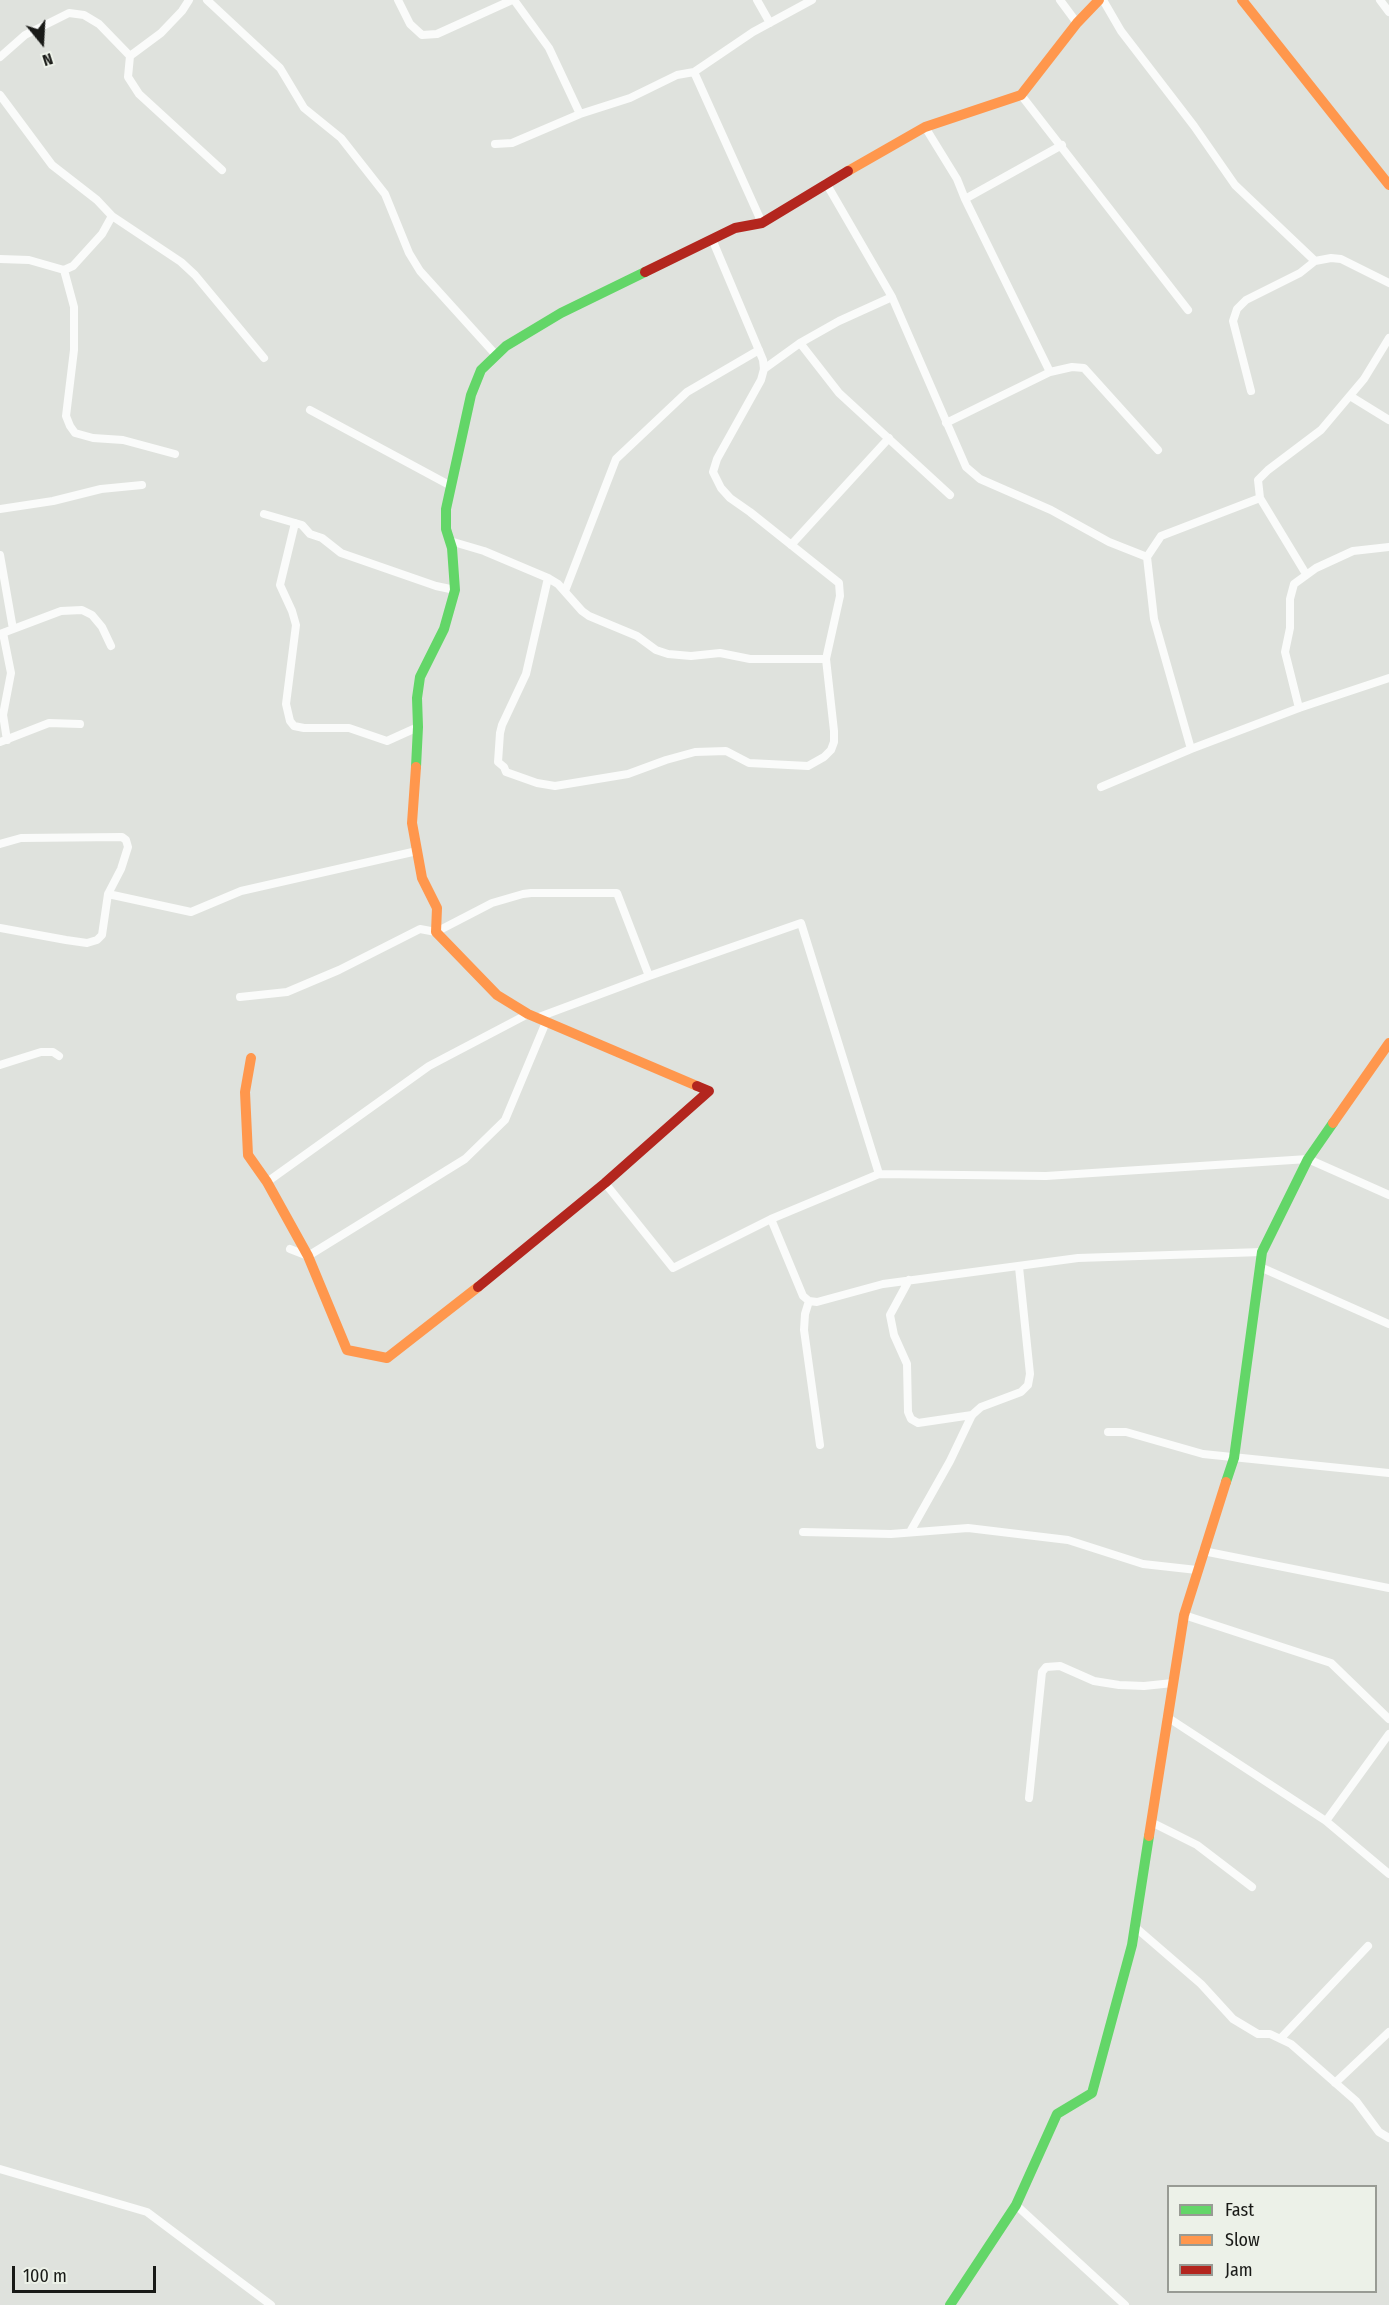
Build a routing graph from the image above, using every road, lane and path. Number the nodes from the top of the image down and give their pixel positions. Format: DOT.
graph roads {
  1 [pos="189,0"];
  2 [pos="207,0"];
  3 [pos="398,0"];
  4 [pos="513,0"];
  5 [pos="757,0"];
  6 [pos="812,0"];
  7 [pos="1060,0"];
  8 [pos="1101,0"];
  9 [pos="1242,0"];
  10 [pos="1380,0"];
  11 [pos="1389,12"];
  12 [pos="770,23"];
  13 [pos="1077,23"];
  14 [pos="130,56"];
  15 [pos="0,57"];
  16 [pos="694,72"];
  17 [pos="1021,95"];
  18 [pos="1,102"];
  19 [pos="580,114"];
  20 [pos="925,127"];
  21 [pos="495,144"];
  22 [pos="1062,145"];
  23 [pos="222,170"];
  24 [pos="826,183"];
  25 [pos="1389,185"];
  26 [pos="965,199"];
  27 [pos="112,216"];
  28 [pos="762,223"];
  29 [pos="712,239"];
  30 [pos="0,260"];
  31 [pos="1315,261"];
  32 [pos="64,270"];
  33 [pos="1389,283"];
  34 [pos="892,297"];
  35 [pos="1188,310"];
  36 [pos="1389,338"];
  37 [pos="800,343"];
  38 [pos="759,350"];
  39 [pos="496,355"];
  40 [pos="264,358"];
  41 [pos="764,369"];
  42 [pos="1050,372"];
  43 [pos="1251,391"];
  44 [pos="1350,396"];
  45 [pos="310,410"];
  46 [pos="1389,420"];
  47 [pos="946,423"];
  48 [pos="889,438"];
  49 [pos="1158,450"];
  50 [pos="175,454"];
  51 [pos="142,486"];
  52 [pos="451,486"];
  53 [pos="950,495"];
  54 [pos="1260,498"];
  55 [pos="0,509"];
  56 [pos="264,514"];
  57 [pos="296,523"];
  58 [pos="450,542"];
  59 [pos="791,545"];
  60 [pos="1389,547"];
  61 [pos="0,555"];
  62 [pos="1147,557"];
  63 [pos="1306,574"];
  64 [pos="548,578"];
  65 [pos="455,590"];
  66 [pos="565,591"];
  67 [pos="14,629"];
  68 [pos="1,634"];
  69 [pos="111,646"];
  70 [pos="826,659"];
  71 [pos="1389,678"];
  72 [pos="1299,708"];
  73 [pos="80,724"];
  74 [pos="418,728"];
  75 [pos="4,741"];
  76 [pos="1191,749"];
  77 [pos="1101,787"];
  78 [pos="0,844"];
  79 [pos="417,851"];
  80 [pos="108,894"];
  81 [pos="0,928"];
  82 [pos="436,932"];
  83 [pos="649,976"];
  84 [pos="240,997"];
  85 [pos="538,1018"];
  86 [pos="1389,1043"];
  87 [pos="59,1056"];
  88 [pos="251,1058"];
  89 [pos="0,1065"];
  90 [pos="1308,1159"];
  91 [pos="879,1174"];
  92 [pos="267,1182"];
  93 [pos="605,1183"];
  94 [pos="1389,1195"];
  95 [pos="771,1219"];
  96 [pos="290,1250"];
  97 [pos="1262,1252"];
  98 [pos="308,1256"];
  99 [pos="1019,1267"];
  100 [pos="1260,1267"];
  101 [pos="909,1280"];
  102 [pos="809,1301"];
  103 [pos="1389,1324"];
  104 [pos="972,1415"];
  105 [pos="1108,1432"];
  106 [pos="819,1445"];
  107 [pos="1234,1458"];
  108 [pos="1389,1473"];
  109 [pos="803,1532"];
  110 [pos="910,1532"];
  111 [pos="1203,1551"];
  112 [pos="1197,1570"];
  113 [pos="1389,1588"];
  114 [pos="1184,1615"];
  115 [pos="1173,1683"];
  116 [pos="1167,1717"];
  117 [pos="1389,1719"];
  118 [pos="1389,1734"];
  119 [pos="1029,1798"];
  120 [pos="1326,1821"];
  121 [pos="1151,1822"];
  122 [pos="1389,1874"];
  123 [pos="1252,1887"];
  124 [pos="1135,1927"];
  125 [pos="1368,1946"];
  126 [pos="1389,2032"];
  127 [pos="1281,2038"];
  128 [pos="1335,2083"];
  129 [pos="1389,2138"];
  130 [pos="0,2169"];
  131 [pos="1016,2205"];
  132 [pos="271,2305"];
  133 [pos="950,2305"];
  134 [pos="1125,2305"];
  1 -- 14 [label="street"];
  2 -- 39 [label="street"];
  3 -- 4 [label="street"];
  4 -- 19 [label="street"];
  5 -- 12 [label="street"];
  6 -- 12 [label="street"];
  7 -- 13 [label="street"];
  8 -- 13 [label="street"];
  8 -- 31 [label="street"];
  9 -- 25 [label="street"];
  10 -- 11 [label="street"];
  12 -- 16 [label="street"];
  13 -- 17 [label="street"];
  14 -- 15 [label="street"];
  14 -- 23 [label="street"];
  16 -- 19 [label="street"];
  16 -- 28 [label="street"];
  17 -- 20 [label="street"];
  17 -- 22 [label="street"];
  18 -- 27 [label="street"];
  19 -- 21 [label="street"];
  20 -- 24 [label="street"];
  20 -- 26 [label="street"];
  22 -- 26 [label="street"];
  22 -- 35 [label="street"];
  24 -- 28 [label="street"];
  24 -- 34 [label="street"];
  26 -- 42 [label="street"];
  27 -- 32 [label="street"];
  27 -- 40 [label="street"];
  28 -- 29 [label="street"];
  29 -- 38 [label="street"];
  29 -- 39 [label="street"];
  30 -- 32 [label="street"];
  31 -- 33 [label="street"];
  31 -- 43 [label="street"];
  32 -- 50 [label="street"];
  34 -- 37 [label="street"];
  34 -- 47 [label="street"];
  36 -- 44 [label="street"];
  37 -- 41 [label="street"];
  37 -- 48 [label="street"];
  38 -- 41 [label="street"];
  38 -- 66 [label="street"];
  39 -- 52 [label="street"];
  41 -- 59 [label="street"];
  42 -- 47 [label="street"];
  42 -- 49 [label="street"];
  44 -- 46 [label="street"];
  44 -- 54 [label="street"];
  45 -- 52 [label="street"];
  47 -- 62 [label="street"];
  48 -- 53 [label="street"];
  48 -- 59 [label="street"];
  51 -- 55 [label="street"];
  52 -- 58 [label="street"];
  54 -- 62 [label="street"];
  54 -- 63 [label="street"];
  56 -- 57 [label="street"];
  57 -- 65 [label="street"];
  57 -- 74 [label="street"];
  58 -- 64 [label="street"];
  58 -- 65 [label="street"];
  59 -- 70 [label="street"];
  60 -- 63 [label="street"];
  61 -- 67 [label="street"];
  62 -- 76 [label="street"];
  63 -- 72 [label="street"];
  64 -- 66 [label="street"];
  64 -- 70 [label="street"];
  65 -- 74 [label="street"];
  66 -- 70 [label="street"];
  67 -- 68 [label="street"];
  67 -- 69 [label="street"];
  68 -- 75 [label="street"];
  71 -- 72 [label="street"];
  72 -- 76 [label="street"];
  73 -- 75 [label="street"];
  74 -- 79 [label="street"];
  76 -- 77 [label="street"];
  78 -- 80 [label="street"];
  79 -- 80 [label="street"];
  79 -- 82 [label="street"];
  80 -- 81 [label="street"];
  82 -- 83 [label="street"];
  82 -- 84 [label="street"];
  82 -- 85 [label="street"];
  83 -- 85 [label="street"];
  83 -- 91 [label="street"];
  85 -- 92 [label="street"];
  85 -- 93 [label="street"];
  85 -- 98 [label="street"];
  86 -- 90 [label="street"];
  87 -- 89 [label="street"];
  88 -- 92 [label="street"];
  90 -- 91 [label="street"];
  90 -- 94 [label="street"];
  90 -- 97 [label="street"];
  91 -- 95 [label="street"];
  92 -- 98 [label="street"];
  93 -- 95 [label="street"];
  93 -- 98 [label="street"];
  95 -- 102 [label="street"];
  96 -- 98 [label="street"];
  97 -- 99 [label="street"];
  97 -- 100 [label="street"];
  99 -- 101 [label="street"];
  99 -- 104 [label="street"];
  100 -- 103 [label="street"];
  100 -- 107 [label="street"];
  101 -- 102 [label="street"];
  101 -- 104 [label="street"];
  102 -- 106 [label="street"];
  104 -- 110 [label="street"];
  105 -- 107 [label="street"];
  107 -- 108 [label="street"];
  107 -- 111 [label="street"];
  109 -- 110 [label="street"];
  110 -- 112 [label="street"];
  111 -- 112 [label="street"];
  111 -- 113 [label="street"];
  112 -- 114 [label="street"];
  114 -- 115 [label="street"];
  114 -- 117 [label="street"];
  115 -- 116 [label="street"];
  115 -- 119 [label="street"];
  116 -- 120 [label="street"];
  116 -- 121 [label="street"];
  118 -- 120 [label="street"];
  120 -- 122 [label="street"];
  121 -- 123 [label="street"];
  121 -- 124 [label="street"];
  124 -- 127 [label="street"];
  124 -- 131 [label="street"];
  125 -- 127 [label="street"];
  126 -- 128 [label="street"];
  127 -- 128 [label="street"];
  128 -- 129 [label="street"];
  130 -- 132 [label="street"];
  131 -- 133 [label="street"];
  131 -- 134 [label="street"];
}
